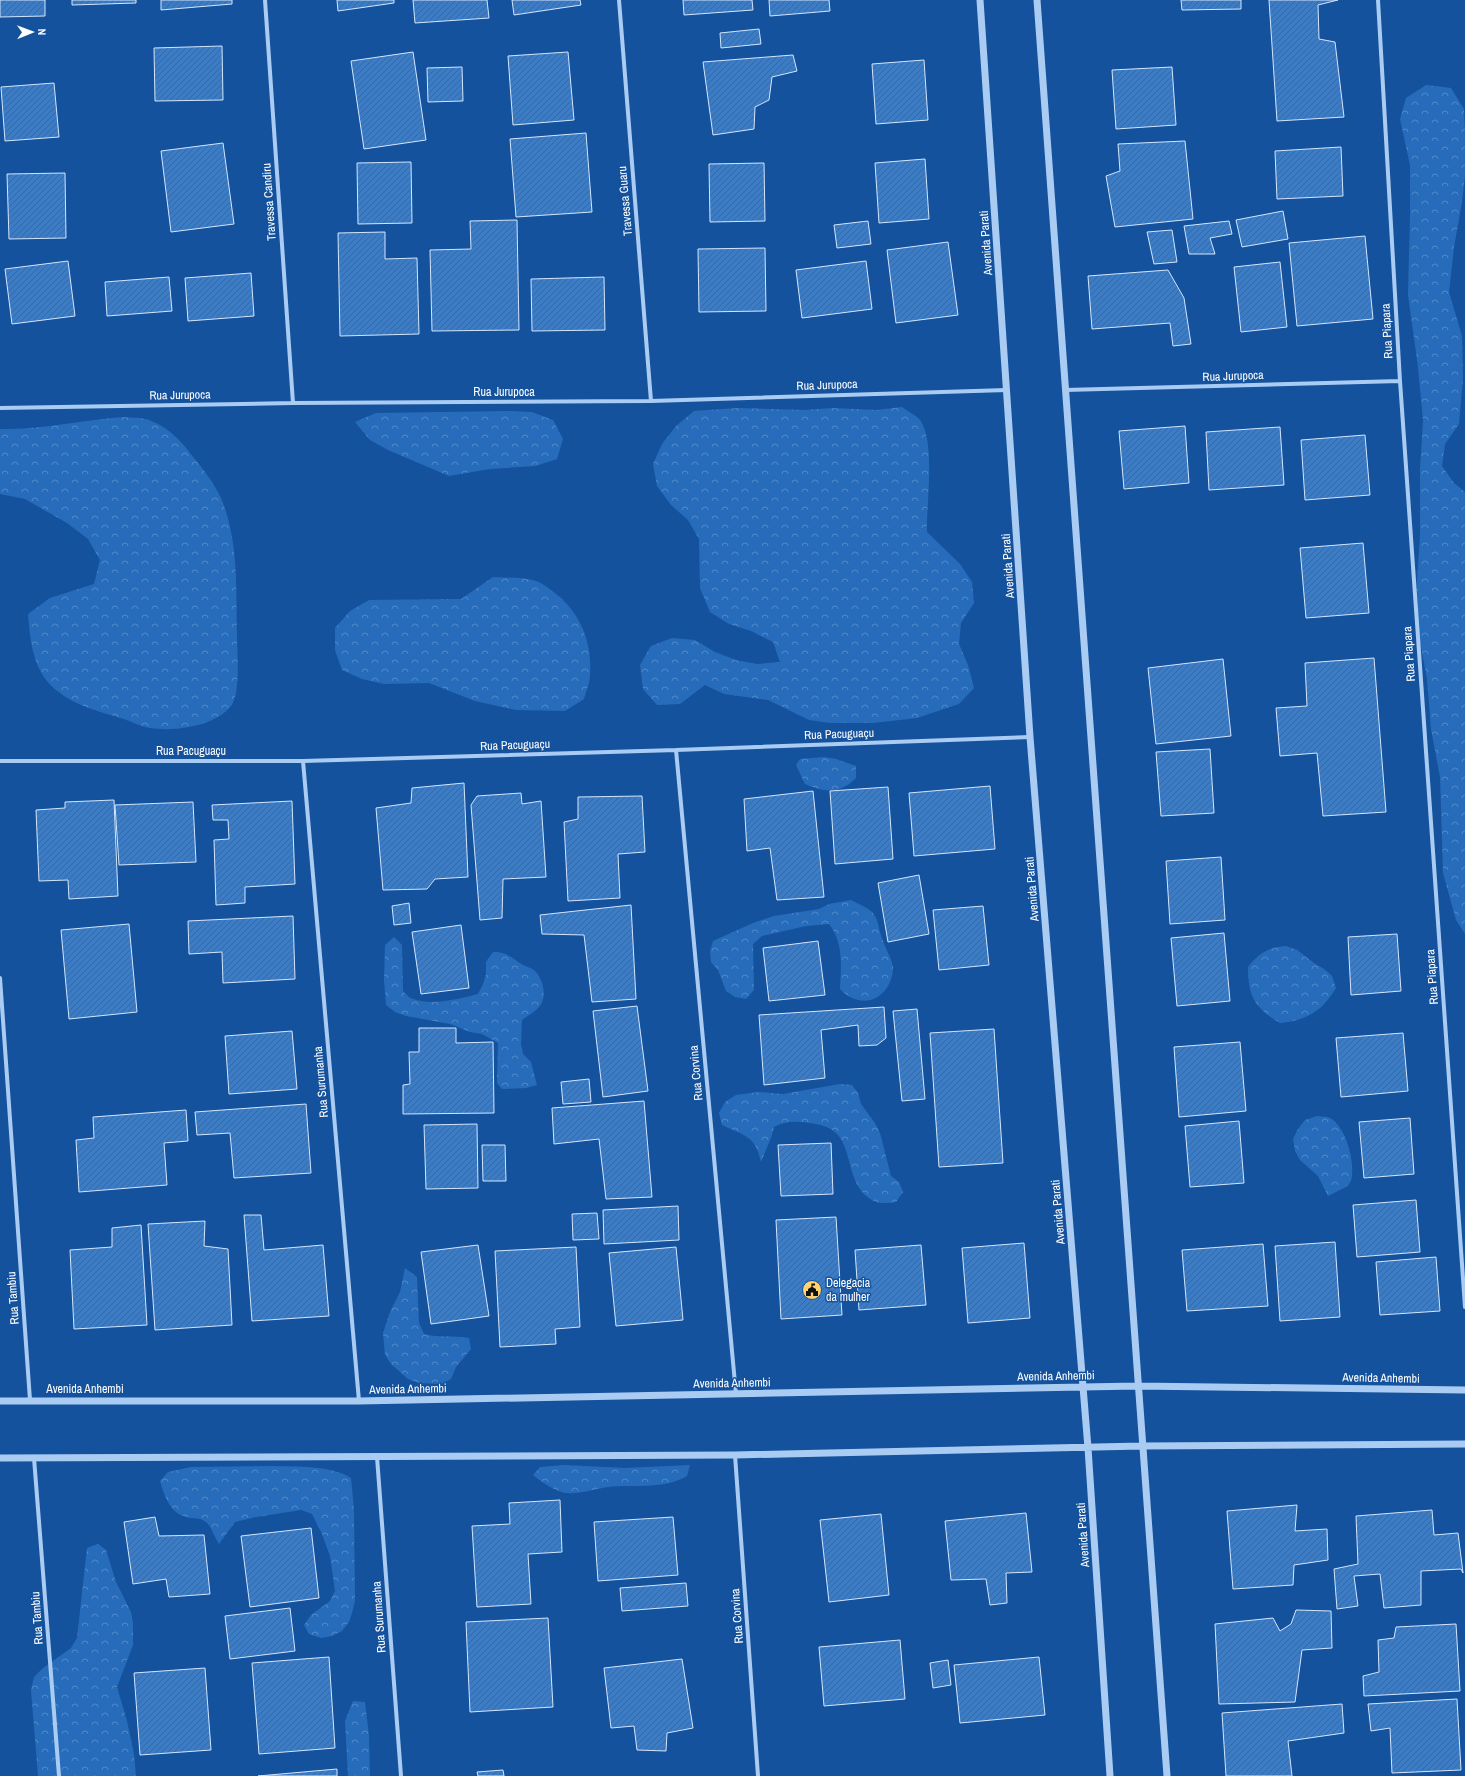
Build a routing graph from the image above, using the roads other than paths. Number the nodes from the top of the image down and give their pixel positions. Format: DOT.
graph roads {
  1 [pos="265,0"];
  2 [pos="619,0"];
  3 [pos="980,0"];
  4 [pos="1037,0"];
  5 [pos="1378,0"];
  6 [pos="1400,381"];
  7 [pos="1008,390"];
  8 [pos="1065,390"];
  9 [pos="651,401"];
  10 [pos="293,403"];
  11 [pos="0,408"];
  12 [pos="1030,737"];
  13 [pos="676,750"];
  14 [pos="303,760"];
  15 [pos="0,761"];
  16 [pos="0,978"];
  17 [pos="1465,1307"];
  18 [pos="1137,1386"];
  19 [pos="1083,1387"];
  20 [pos="1465,1390"];
  21 [pos="736,1394"];
  22 [pos="30,1400"];
  23 [pos="0,1401"];
  24 [pos="359,1401"];
  25 [pos="1465,1444"];
  26 [pos="1142,1446"];
  27 [pos="1088,1448"];
  28 [pos="735,1455"];
  29 [pos="377,1457"];
  30 [pos="0,1458"];
  31 [pos="34,1458"];
  32 [pos="59,1776"];
  33 [pos="401,1776"];
  34 [pos="758,1776"];
  35 [pos="1110,1776"];
  36 [pos="1167,1776"];
  1 -- 10 [label="street, Travessa Candiru"];
  2 -- 9 [label="street, Travessa Guaru"];
  3 -- 7 [label="street, Avenida Parati"];
  4 -- 8 [label="street"];
  5 -- 6 [label="street, Rua Piapara"];
  6 -- 8 [label="street, Rua Jurupoca"];
  6 -- 17 [label="street, Rua Piapara"];
  7 -- 9 [label="street, Rua Jurupoca"];
  7 -- 12 [label="street, Avenida Parati"];
  8 -- 18 [label="street"];
  9 -- 10 [label="street, Rua Jurupoca"];
  10 -- 11 [label="street, Rua Jurupoca"];
  12 -- 13 [label="street, Rua Pacuguaçu"];
  12 -- 19 [label="street, Avenida Parati"];
  13 -- 14 [label="street, Rua Pacuguaçu"];
  13 -- 21 [label="street, Rua Corvina"];
  14 -- 15 [label="street, Rua Pacuguaçu"];
  14 -- 24 [label="street, Rua Surumanha"];
  16 -- 22 [label="street, Rua Tambiu"];
  18 -- 19 [label="street, Avenida Anhembi"];
  18 -- 20 [label="street, Avenida Anhembi"];
  18 -- 26 [label="street"];
  19 -- 21 [label="street, Avenida Anhembi"];
  19 -- 27 [label="street, Avenida Parati"];
  21 -- 24 [label="street, Avenida Anhembi"];
  22 -- 23 [label="street, Avenida Anhembi"];
  22 -- 24 [label="street, Avenida Anhembi"];
  25 -- 26 [label="street"];
  26 -- 27 [label="street"];
  26 -- 36 [label="street"];
  27 -- 28 [label="street"];
  27 -- 35 [label="street, Avenida Parati"];
  28 -- 29 [label="street"];
  28 -- 34 [label="street, Rua Corvina"];
  29 -- 31 [label="street"];
  29 -- 33 [label="street, Rua Surumanha"];
  30 -- 31 [label="street"];
  31 -- 32 [label="street, Rua Tambiu"];
}
